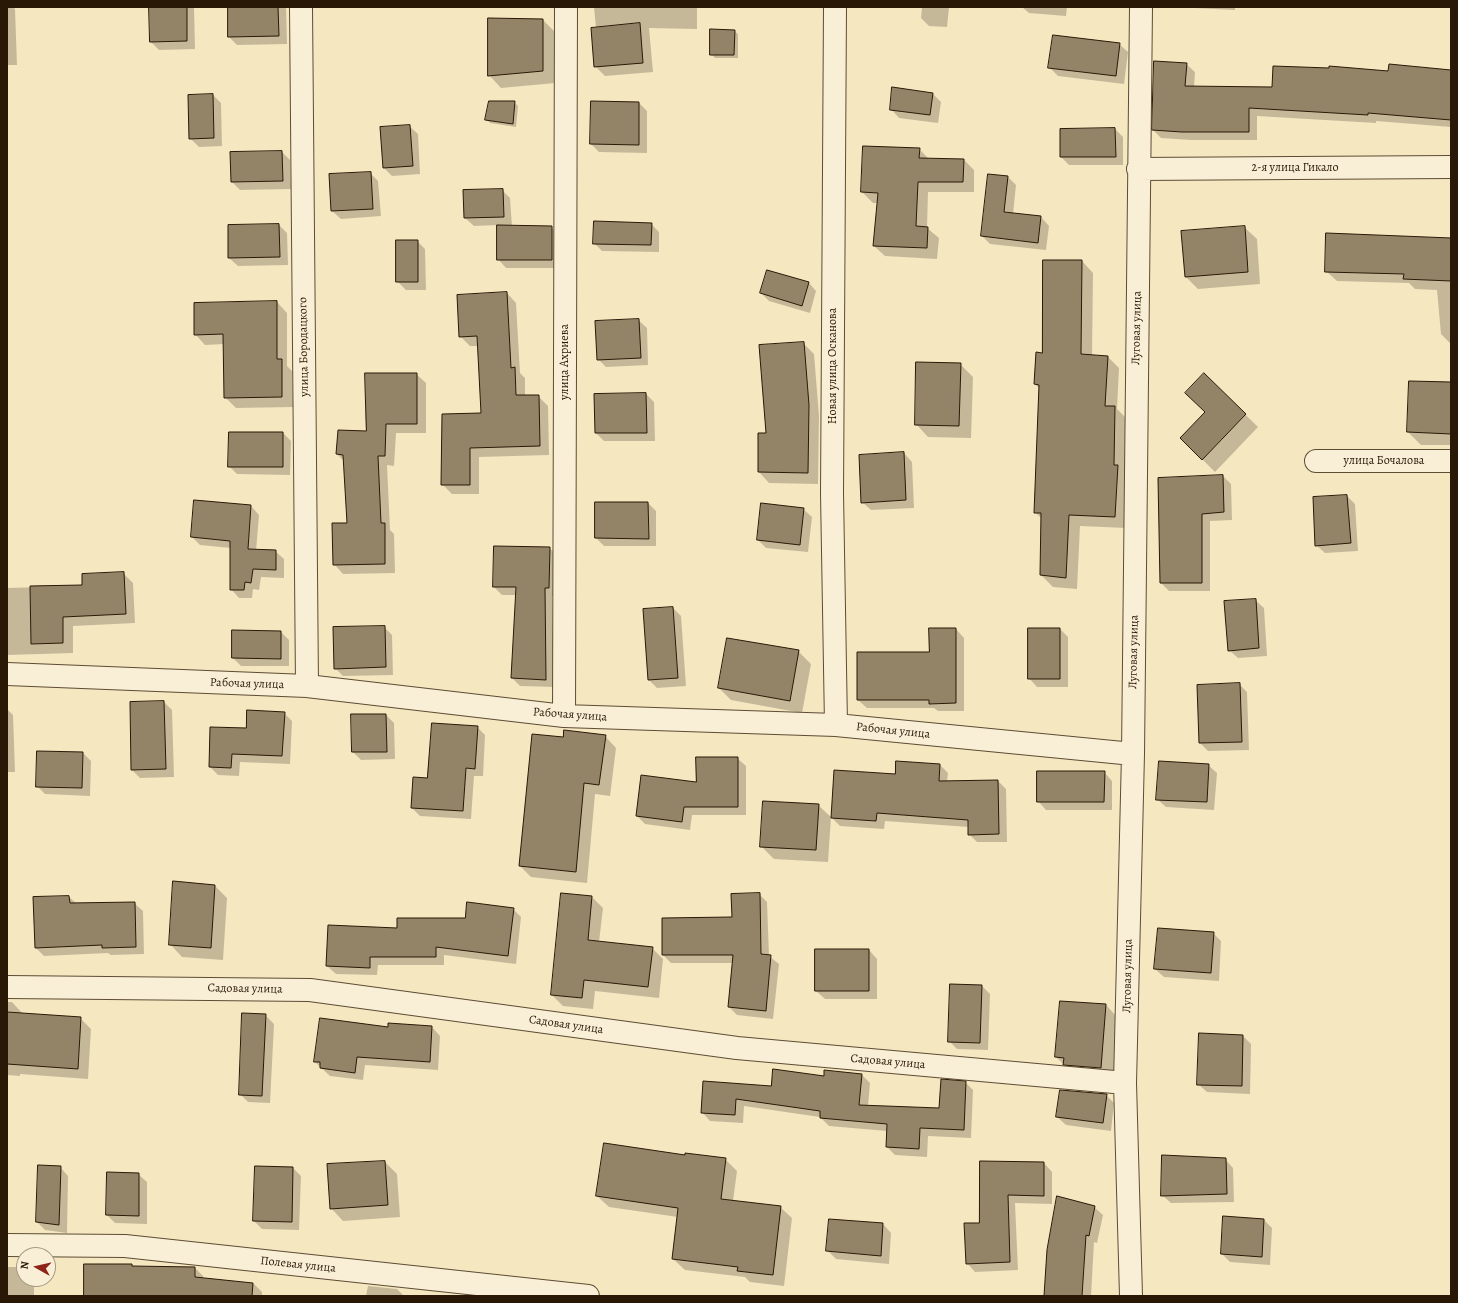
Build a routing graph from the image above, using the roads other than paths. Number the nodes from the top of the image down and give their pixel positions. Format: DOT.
graph roads {
  1 [pos="301,7"];
  2 [pos="566,7"];
  3 [pos="835,7"];
  4 [pos="1141,7"];
  5 [pos="1451,167"];
  6 [pos="1138,169"];
  7 [pos="1316,461"];
  8 [pos="1451,461"];
  9 [pos="7,674"];
  10 [pos="307,686"];
  11 [pos="564,716"];
  12 [pos="836,725"];
  13 [pos="1133,754"];
  14 [pos="7,987"];
  15 [pos="1125,1083"];
  16 [pos="7,1245"];
  17 [pos="588,1296"];
  18 [pos="1132,1296"];
  1 -- 10 [label="street, улица Бородацкого"];
  2 -- 11 [label="street, улица Ахриева"];
  3 -- 12 [label="street, Новая улица Осканова"];
  4 -- 6 [label="street, Луговая улица"];
  5 -- 6 [label="street, 2-я улица Гикало"];
  6 -- 13 [label="street, Луговая улица"];
  7 -- 8 [label="street, улица Бочалова"];
  9 -- 10 [label="street, Рабочая улица"];
  10 -- 11 [label="street, Рабочая улица"];
  11 -- 12 [label="street, Рабочая улица"];
  12 -- 13 [label="street, Рабочая улица"];
  13 -- 15 [label="street, Луговая улица"];
  14 -- 15 [label="street, Садовая улица"];
  15 -- 18 [label="street, Луговая улица"];
  16 -- 17 [label="street, Полевая улица"];
}
